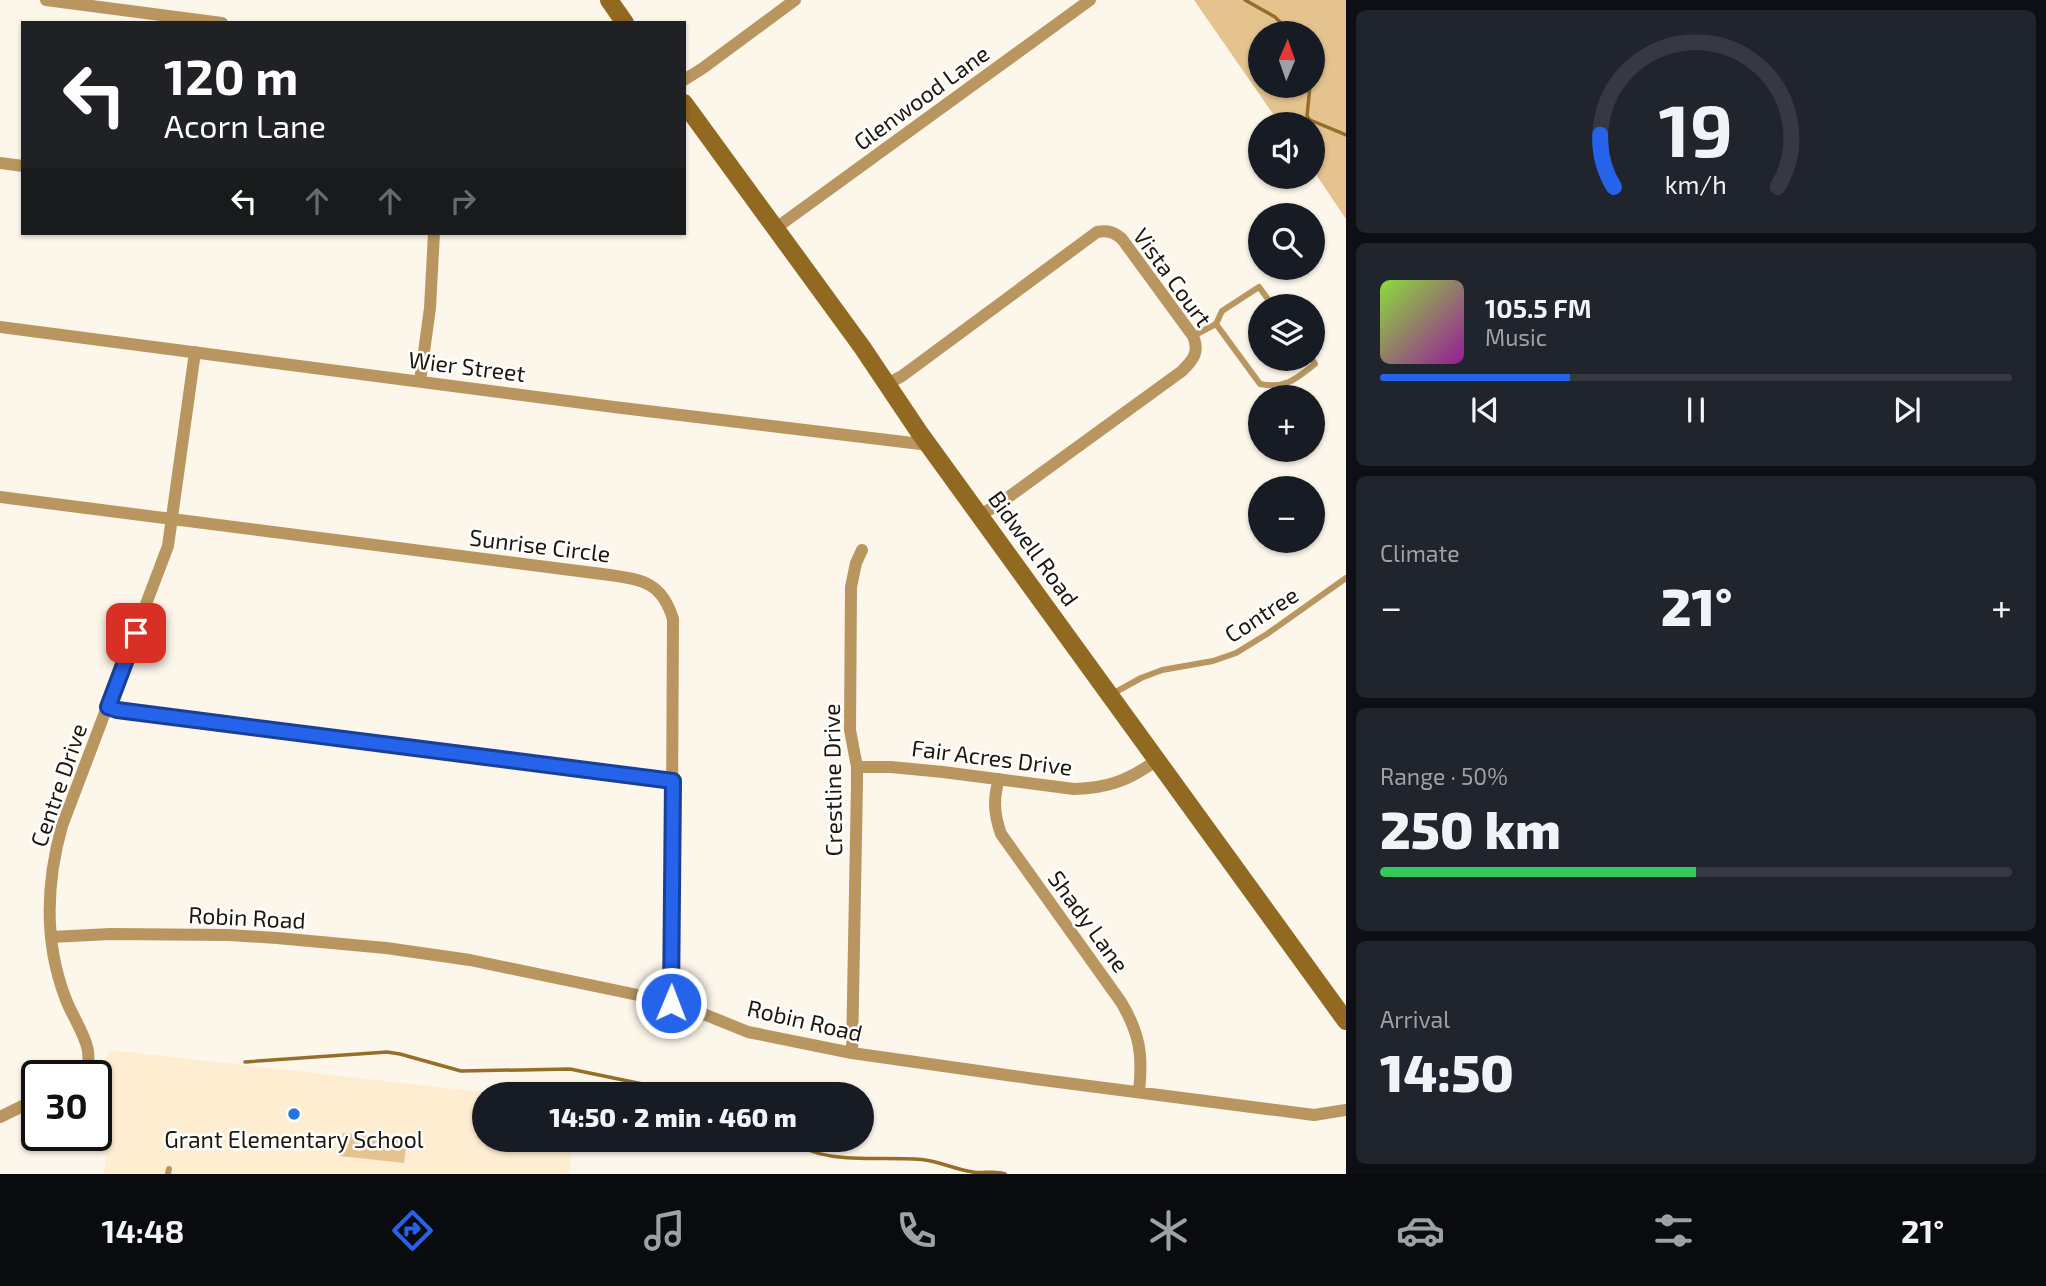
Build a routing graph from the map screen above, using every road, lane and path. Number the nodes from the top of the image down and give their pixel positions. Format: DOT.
graph roads {
  1 [pos="46,0"];
  2 [pos="609,0"];
  3 [pos="795,0"];
  4 [pos="1090,0"];
  5 [pos="207,21"];
  6 [pos="624,21"];
  7 [pos="686,79"];
  8 [pos="686,106"];
  9 [pos="0,163"];
  10 [pos="21,166"];
  11 [pos="776,228"];
  12 [pos="434,235"];
  13 [pos="1249,294"];
  14 [pos="1264,294"];
  15 [pos="1248,295"];
  16 [pos="1216,324"];
  17 [pos="0,327"];
  18 [pos="1193,336"];
  19 [pos="195,352"];
  20 [pos="1248,368"];
  21 [pos="1250,371"];
  22 [pos="1306,371"];
  23 [pos="420,381"];
  24 [pos="887,384"];
  25 [pos="929,445"];
  26 [pos="0,497"];
  27 [pos="980,515"];
  28 [pos="173,519"];
  29 [pos="862,550"];
  30 [pos="1346,578"];
  31 [pos="1110,695"];
  32 [pos="108,707"];
  33 [pos="1157,760"];
  34 [pos="857,767"];
  35 [pos="999,779"];
  36 [pos="673,781"];
  37 [pos="51,937"];
  38 [pos="671,1003"];
  39 [pos="1346,1021"];
  40 [pos="852,1053"];
  41 [pos="88,1060"];
  42 [pos="1139,1092"];
  43 [pos="21,1107"];
  44 [pos="1346,1110"];
  45 [pos="0,1117"];
  1 -- 5 [label="street"];
  2 -- 6 [label="street"];
  3 -- 7 [label="street"];
  4 -- 11 [label="street, Glenwood Lane"];
  8 -- 11 [label="street, Bidwell Road"];
  9 -- 10 [label="street"];
  11 -- 24 [label="street, Bidwell Road"];
  12 -- 23 [label="street"];
  13 -- 14 [label="lane"];
  15 -- 16 [label="lane"];
  16 -- 18 [label="lane"];
  16 -- 20 [label="lane"];
  17 -- 19 [label="street, Wier Street"];
  18 -- 24 [label="street, Vista Court"];
  18 -- 27 [label="street, Vista Court"];
  19 -- 23 [label="street, Wier Street"];
  19 -- 28 [label="street, Centre Drive"];
  21 -- 22 [label="lane"];
  23 -- 25 [label="street, Wier Street"];
  24 -- 25 [label="street, Bidwell Road"];
  25 -- 27 [label="street, Bidwell Road"];
  26 -- 28 [label="street, Sunrise Circle"];
  27 -- 31 [label="street, Bidwell Road"];
  28 -- 32 [label="street, Centre Drive"];
  28 -- 36 [label="street, Sunrise Circle"];
  29 -- 34 [label="street, Crestline Drive"];
  30 -- 31 [label="lane, Contree"];
  31 -- 33 [label="street, Bidwell Road"];
  32 -- 36 [label="street"];
  32 -- 37 [label="street, Centre Drive"];
  33 -- 35 [label="street, Fair Acres Drive"];
  33 -- 39 [label="street, Bidwell Road"];
  34 -- 35 [label="street, Fair Acres Drive"];
  34 -- 40 [label="street, Crestline Drive"];
  35 -- 42 [label="street, Shady Lane"];
  36 -- 38 [label="street, Sunrise Circle"];
  37 -- 38 [label="street, Robin Road"];
  37 -- 41 [label="street, Centre Drive"];
  38 -- 40 [label="street, Robin Road"];
  40 -- 42 [label="street, Robin Road"];
  42 -- 44 [label="street, Robin Road"];
  43 -- 45 [label="street"];
}
